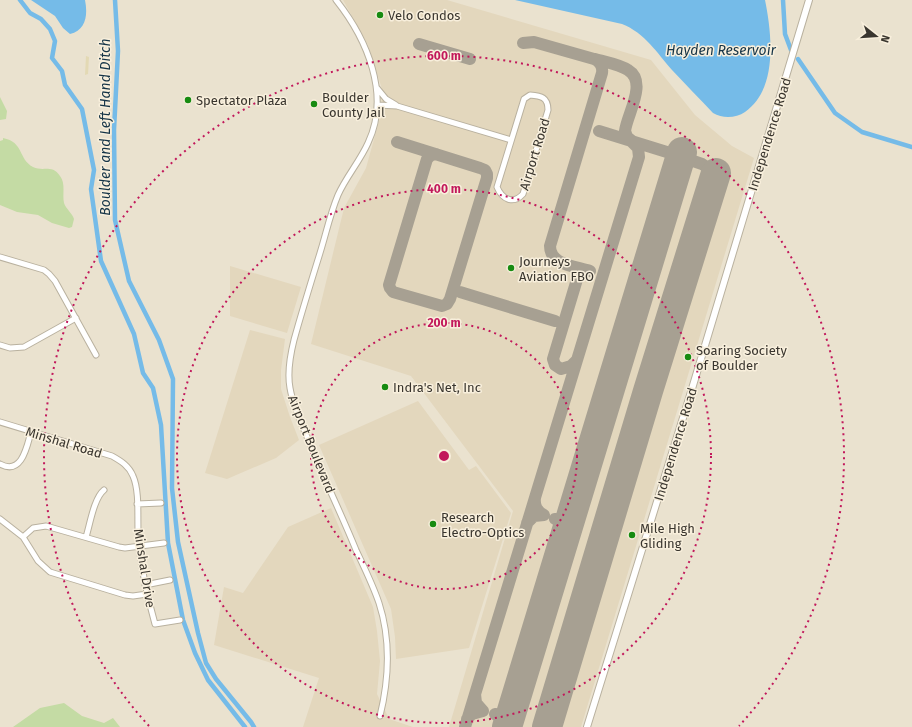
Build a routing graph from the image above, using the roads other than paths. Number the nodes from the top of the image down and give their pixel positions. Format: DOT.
graph roads {
  1 [pos="336,0"];
  2 [pos="809,0"];
  3 [pos="377,88"];
  4 [pos="378,105"];
  5 [pos="397,106"];
  6 [pos="511,140"];
  7 [pos="0,257"];
  8 [pos="76,318"];
  9 [pos="0,345"];
  10 [pos="96,355"];
  11 [pos="0,422"];
  12 [pos="31,432"];
  13 [pos="128,463"];
  14 [pos="0,464"];
  15 [pos="104,490"];
  16 [pos="161,503"];
  17 [pos="137,504"];
  18 [pos="0,519"];
  19 [pos="23,537"];
  20 [pos="86,537"];
  21 [pos="164,543"];
  22 [pos="139,546"];
  23 [pos="170,580"];
  24 [pos="145,585"];
  25 [pos="147,594"];
  26 [pos="180,620"];
  27 [pos="380,716"];
  28 [pos="587,727"];
  1 -- 3 [label="street, Airport Road"];
  2 -- 28 [label="street, Independence Road"];
  3 -- 4 [label="street, Airport Road"];
  3 -- 5 [label="street, Airport Road"];
  4 -- 5 [label="street, Airport Road"];
  4 -- 27 [label="street, Airport Boulevard"];
  5 -- 6 [label="street, Airport Road"];
  6 -- 6 [label="street, Airport Road"];
  7 -- 8 [label="street"];
  8 -- 9 [label="street"];
  8 -- 10 [label="street"];
  11 -- 12 [label="street, Minshal Road"];
  12 -- 13 [label="street, Minshal Road"];
  12 -- 14 [label="street"];
  13 -- 17 [label="street, Minshal Drive"];
  15 -- 20 [label="street"];
  16 -- 17 [label="street"];
  17 -- 22 [label="street, Minshal Drive"];
  18 -- 19 [label="street"];
  19 -- 20 [label="street"];
  19 -- 25 [label="street"];
  20 -- 22 [label="street"];
  21 -- 22 [label="street"];
  22 -- 24 [label="street, Minshal Drive"];
  23 -- 24 [label="street"];
  24 -- 25 [label="street, Minshal Drive"];
  25 -- 26 [label="street, Minshal Drive"];
}
